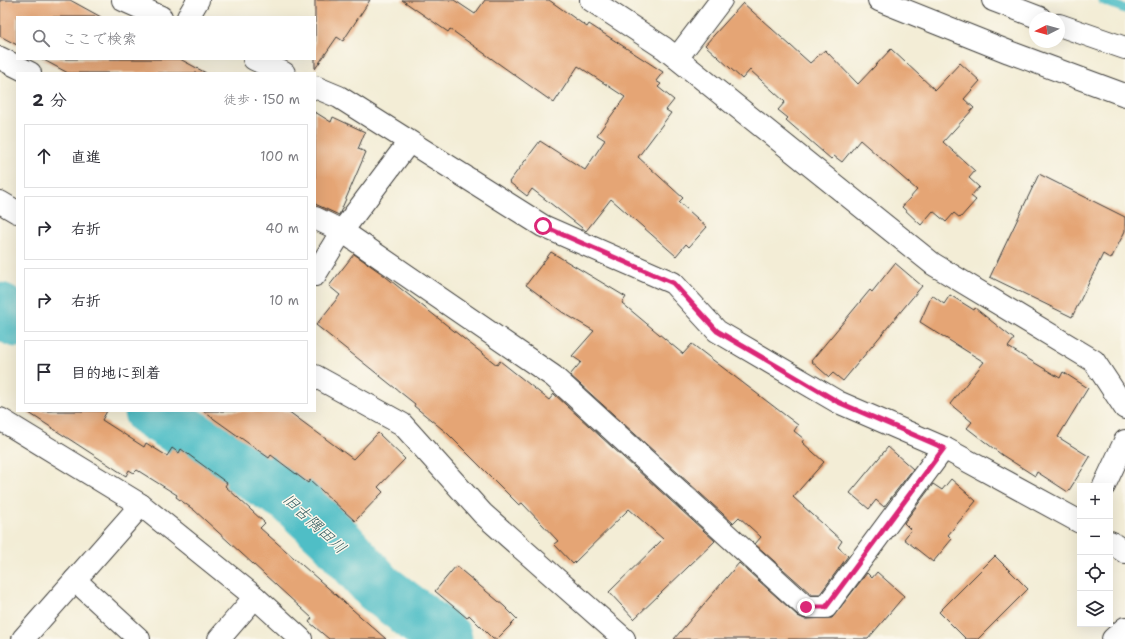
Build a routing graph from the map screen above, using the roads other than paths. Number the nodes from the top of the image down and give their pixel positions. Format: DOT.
graph roads {
  1 [pos="123,0"];
  2 [pos="198,0"];
  3 [pos="591,0"];
  4 [pos="721,0"];
  5 [pos="878,0"];
  6 [pos="993,0"];
  7 [pos="1029,14"];
  8 [pos="159,16"];
  9 [pos="189,16"];
  10 [pos="1065,27"];
  11 [pos="1125,48"];
  12 [pos="0,58"];
  13 [pos="677,58"];
  14 [pos="256,60"];
  15 [pos="28,72"];
  16 [pos="282,72"];
  17 [pos="316,87"];
  18 [pos="1125,95"];
  19 [pos="409,142"];
  20 [pos="0,202"];
  21 [pos="16,211"];
  22 [pos="316,218"];
  23 [pos="342,231"];
  24 [pos="316,273"];
  25 [pos="316,377"];
  26 [pos="1125,408"];
  27 [pos="3,427"];
  28 [pos="1125,441"];
  29 [pos="944,448"];
  30 [pos="1105,483"];
  31 [pos="141,505"];
  32 [pos="1077,520"];
  33 [pos="1113,544"];
  34 [pos="1125,552"];
  35 [pos="75,580"];
  36 [pos="255,597"];
  37 [pos="1125,628"];
  38 [pos="23,639"];
  39 [pos="139,639"];
  40 [pos="219,639"];
  41 [pos="301,639"];
  42 [pos="624,639"];
  43 [pos="1113,639"];
  1 -- 8 [label="main road"];
  2 -- 9 [label="main road"];
  3 -- 13 [label="main road"];
  4 -- 13 [label="main road"];
  5 -- 18 [label="main road"];
  6 -- 7 [label="main road"];
  10 -- 11 [label="main road"];
  12 -- 15 [label="main road"];
  13 -- 26 [label="main road"];
  14 -- 16 [label="main road"];
  17 -- 19 [label="main road"];
  19 -- 23 [label="main road"];
  19 -- 29 [label="main road"];
  20 -- 21 [label="main road"];
  22 -- 23 [label="main road"];
  23 -- 24 [label="main road"];
  23 -- 29 [label="main road"];
  25 -- 42 [label="main road"];
  27 -- 31 [label="main road"];
  28 -- 30 [label="main road"];
  29 -- 32 [label="main road"];
  31 -- 35 [label="main road"];
  31 -- 36 [label="main road"];
  33 -- 34 [label="main road"];
  35 -- 38 [label="main road"];
  35 -- 39 [label="main road"];
  36 -- 40 [label="main road"];
  36 -- 41 [label="main road"];
  37 -- 43 [label="main road"];
}
